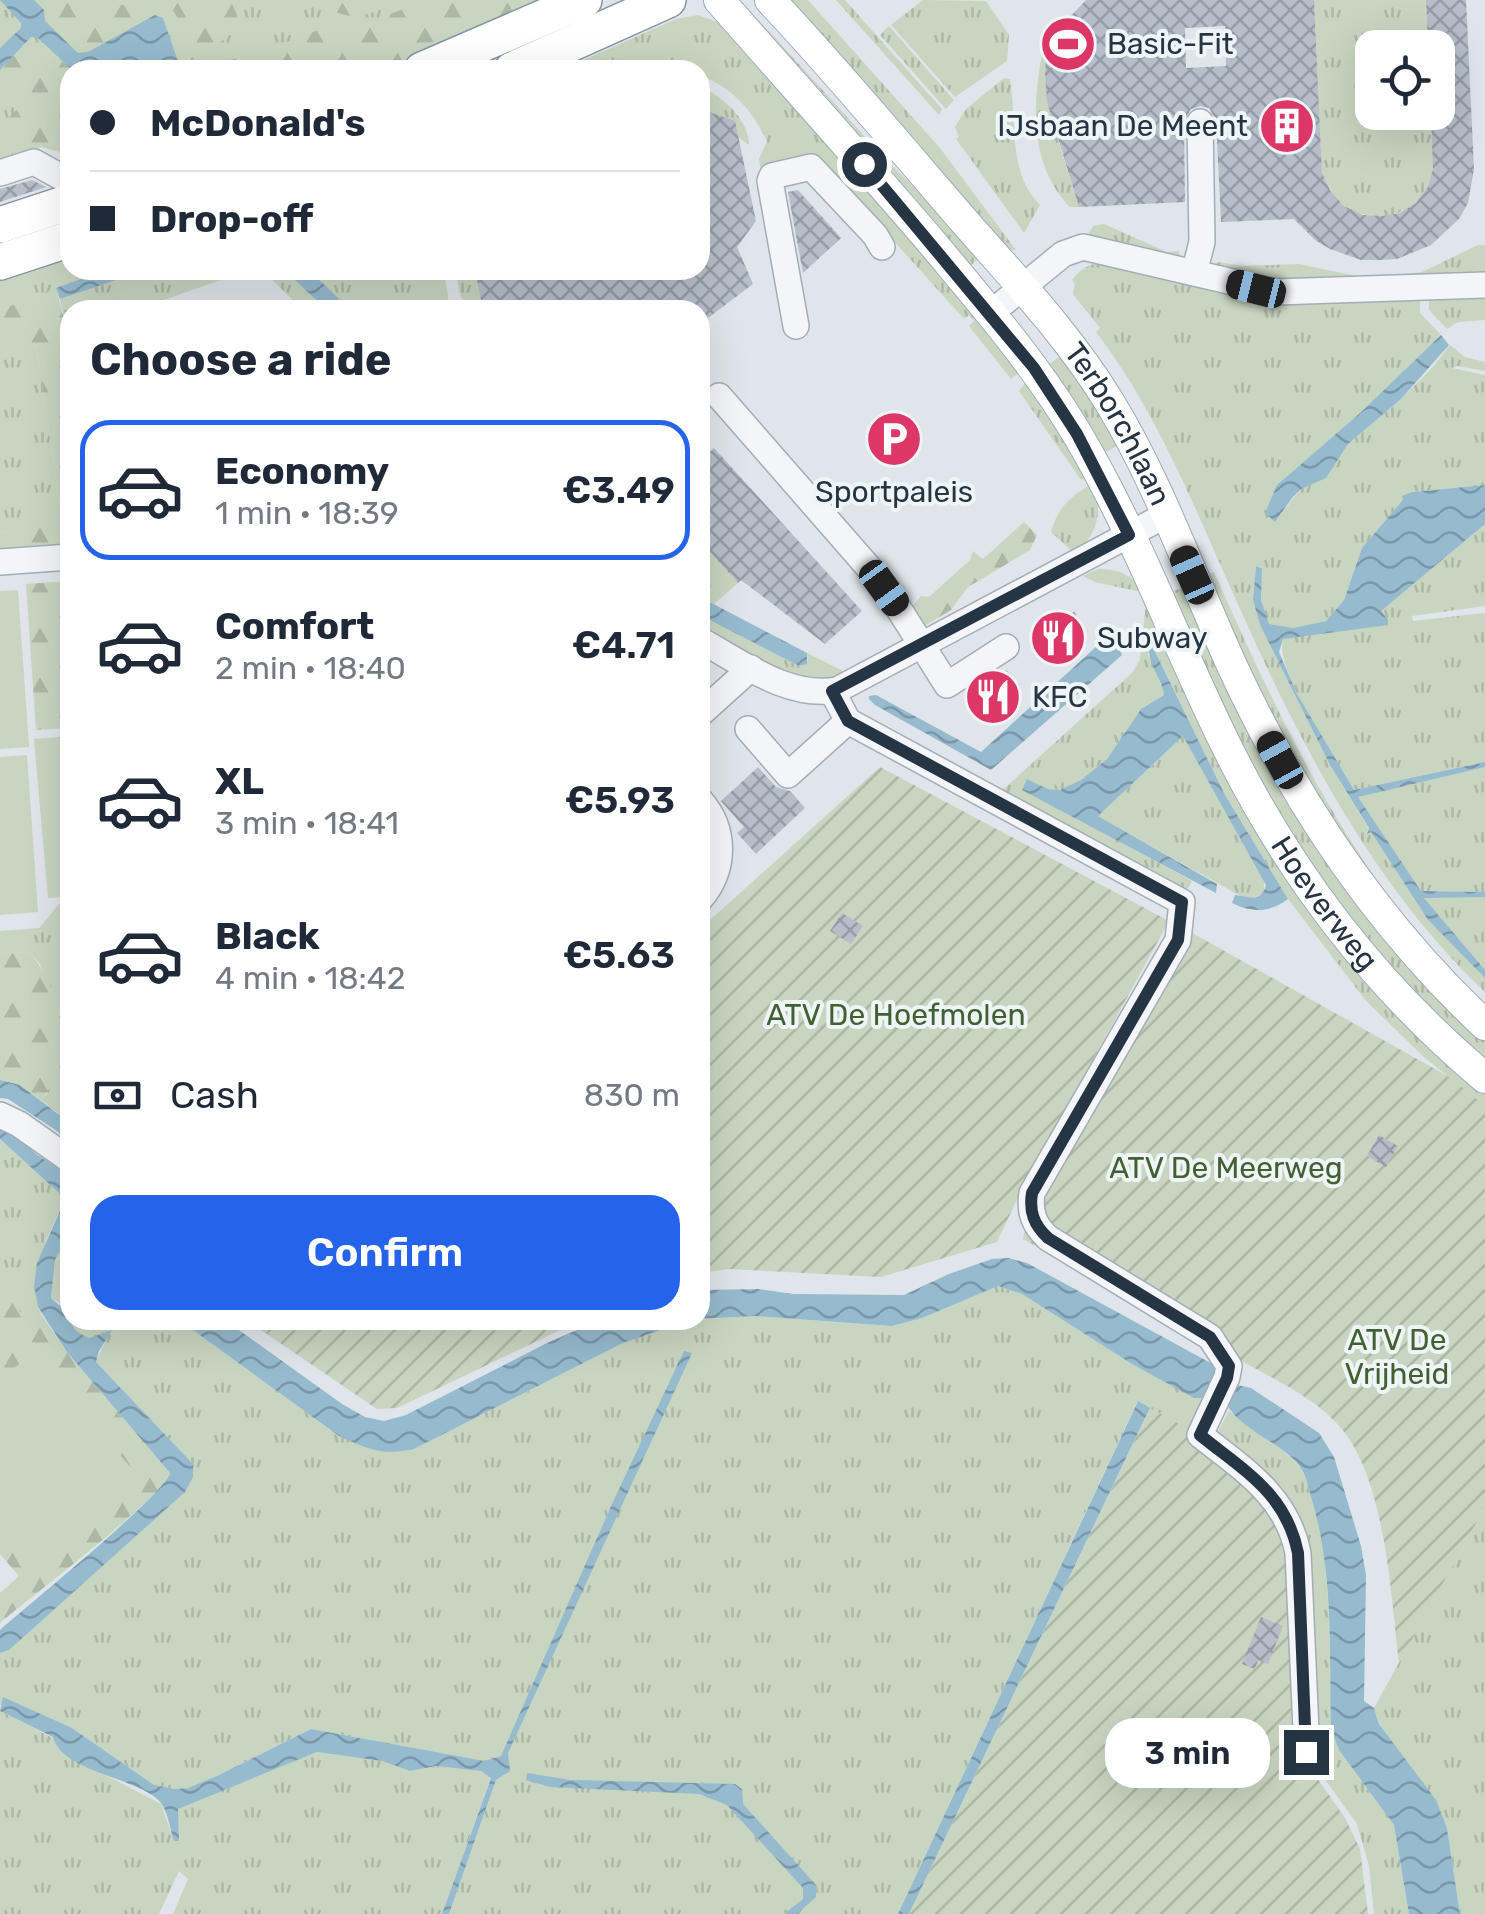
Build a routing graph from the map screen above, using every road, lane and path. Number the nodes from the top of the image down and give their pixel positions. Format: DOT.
graph roads {
  1 [pos="584,0"];
  2 [pos="668,0"];
  3 [pos="719,0"];
  4 [pos="770,0"];
  5 [pos="445,60"];
  6 [pos="534,60"];
  7 [pos="1200,122"];
  8 [pos="0,173"];
  9 [pos="60,176"];
  10 [pos="60,205"];
  11 [pos="0,225"];
  12 [pos="60,242"];
  13 [pos="882,248"];
  14 [pos="0,262"];
  15 [pos="1194,273"];
  16 [pos="1485,284"];
  17 [pos="1022,287"];
  18 [pos="991,313"];
  19 [pos="796,326"];
  20 [pos="719,396"];
  21 [pos="1166,515"];
  22 [pos="1129,535"];
  23 [pos="60,558"];
  24 [pos="0,562"];
  25 [pos="710,645"];
  26 [pos="922,646"];
  27 [pos="1006,647"];
  28 [pos="751,668"];
  29 [pos="832,691"];
  30 [pos="710,705"];
  31 [pos="848,721"];
  32 [pos="748,729"];
  33 [pos="710,813"];
  34 [pos="710,883"];
  35 [pos="1485,1025"];
  36 [pos="1485,1078"];
  37 [pos="0,1115"];
  38 [pos="60,1153"];
  39 [pos="1306,1752"];
  1 -- 5 [label="highway"];
  2 -- 6 [label="highway"];
  3 -- 18 [label="main road, Terborchlaan"];
  4 -- 17 [label="main road, Terborchlaan"];
  7 -- 15 [label="street"];
  8 -- 9 [label="street"];
  10 -- 11 [label="highway"];
  12 -- 14 [label="highway"];
  13 -- 19 [label="street"];
  15 -- 16 [label="street"];
  15 -- 17 [label="street"];
  17 -- 18 [label="street"];
  17 -- 21 [label="main road, Terborchlaan"];
  18 -- 22 [label="main road, Terborchlaan"];
  20 -- 26 [label="street"];
  21 -- 22 [label="street, Terborchlaan"];
  21 -- 35 [label="main road, Hoeverweg"];
  22 -- 26 [label="street"];
  22 -- 36 [label="main road, Hoeverweg"];
  23 -- 24 [label="street"];
  25 -- 28 [label="street"];
  26 -- 27 [label="street"];
  26 -- 29 [label="street"];
  28 -- 29 [label="street"];
  28 -- 30 [label="street"];
  29 -- 31 [label="street"];
  31 -- 32 [label="street"];
  31 -- 39 [label="street"];
  33 -- 34 [label="street"];
  37 -- 38 [label="street"];
}
